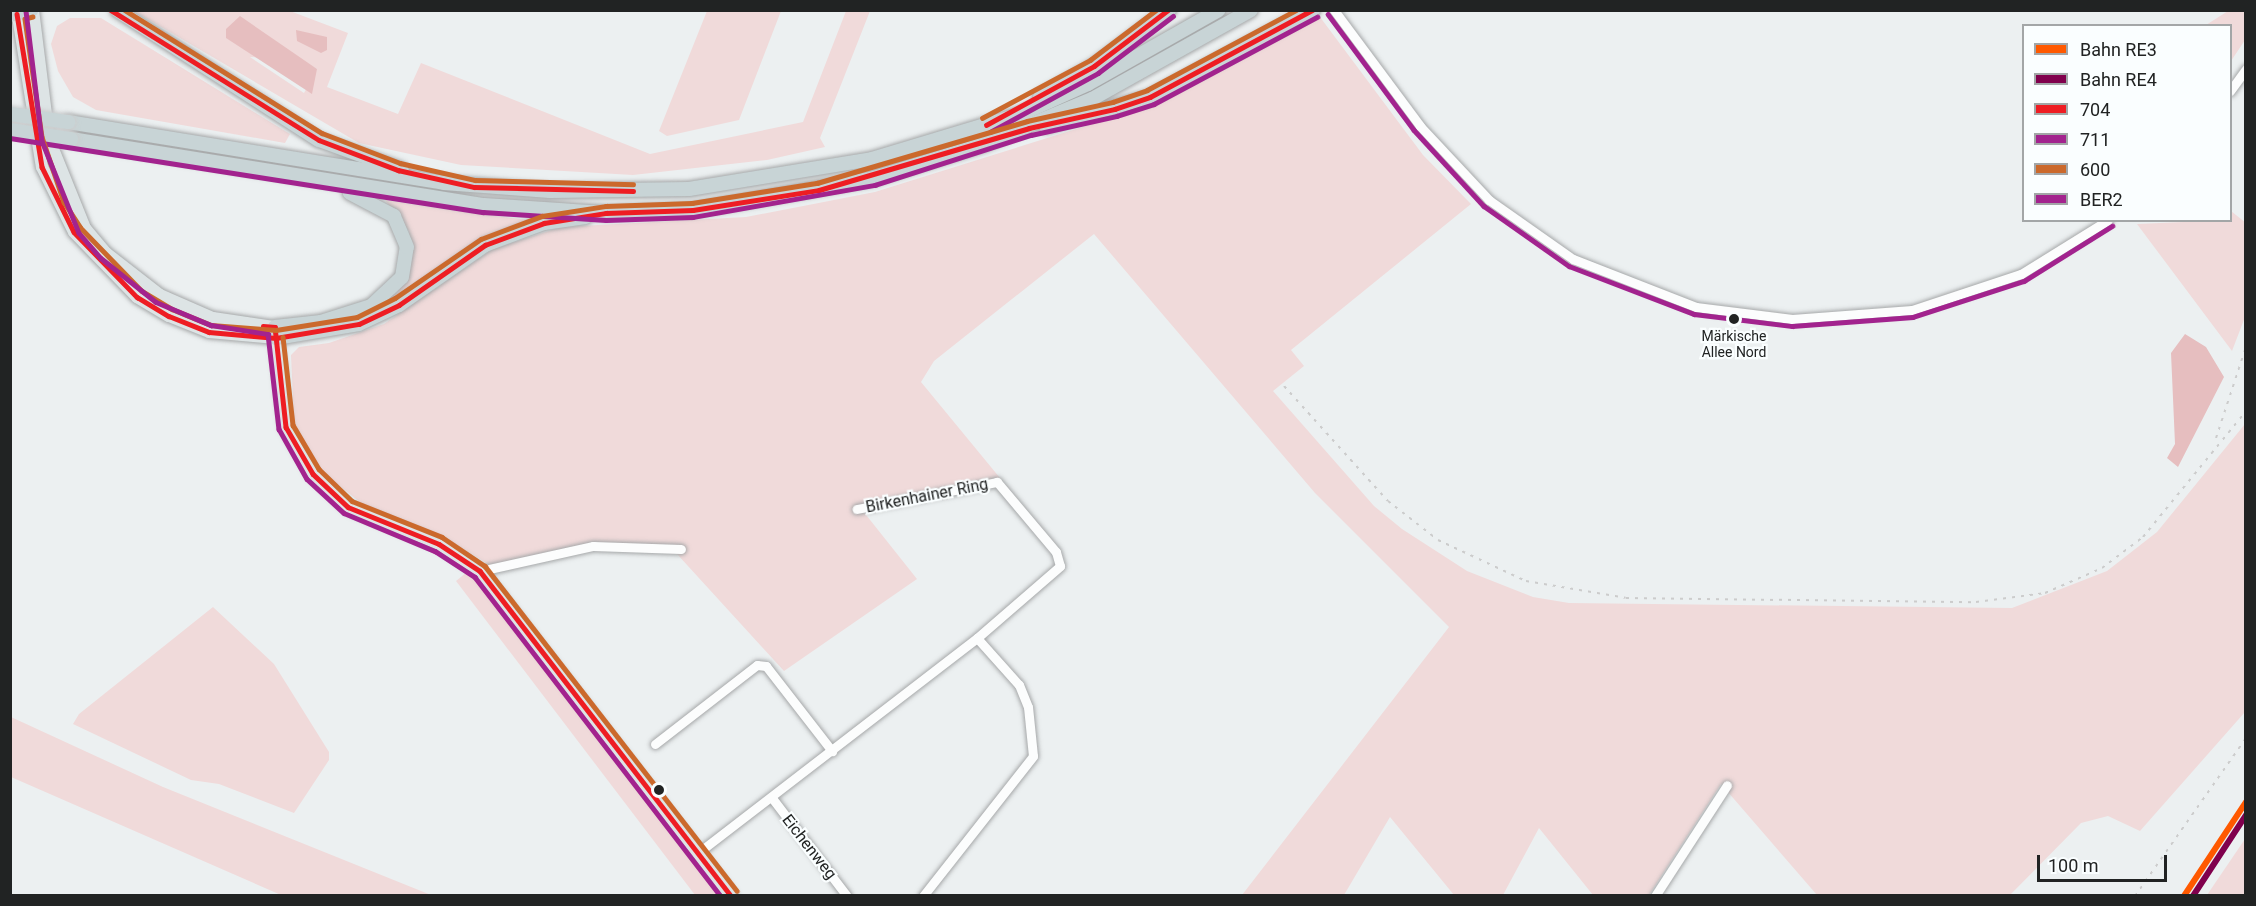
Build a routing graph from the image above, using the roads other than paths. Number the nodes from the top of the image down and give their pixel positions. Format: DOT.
graph roads {
  1 [pos="110,10"];
  2 [pos="117,10"];
  3 [pos="1169,10"];
  4 [pos="1220,10"];
  5 [pos="1251,10"];
  6 [pos="1313,10"];
  7 [pos="1334,10"];
  8 [pos="22,12"];
  9 [pos="129,19"];
  10 [pos="2246,69"];
  11 [pos="2232,88"];
  12 [pos="10,114"];
  13 [pos="982,127"];
  14 [pos="1029,128"];
  15 [pos="10,130"];
  16 [pos="320,182"];
  17 [pos="444,183"];
  18 [pos="606,213"];
  19 [pos="2105,222"];
  20 [pos="276,332"];
  21 [pos="857,509"];
  22 [pos="681,549"];
  23 [pos="480,572"];
  24 [pos="977,638"];
  25 [pos="655,744"];
  26 [pos="832,752"];
  27 [pos="1726,785"];
  28 [pos="772,798"];
  29 [pos="699,852"];
  30 [pos="731,896"];
  31 [pos="847,896"];
  32 [pos="923,896"];
  33 [pos="1655,896"];
  1 -- 9 [label="highway"];
  2 -- 9 [label="highway"];
  3 -- 13 [label="highway"];
  4 -- 13 [label="highway"];
  5 -- 14 [label="highway"];
  6 -- 14 [label="highway"];
  7 -- 19 [label="street"];
  8 -- 20 [label="main road"];
  9 -- 17 [label="highway"];
  10 -- 11 [label="street"];
  12 -- 17 [label="highway, bridge"];
  13 -- 17 [label="highway"];
  14 -- 18 [label="highway"];
  15 -- 16 [label="highway, bridge"];
  16 -- 18 [label="highway"];
  16 -- 20 [label="highway"];
  18 -- 20 [label="highway"];
  20 -- 23 [label="main road"];
  21 -- 24 [label="street, Birkenhainer Ring"];
  22 -- 23 [label="street"];
  23 -- 29 [label="main road"];
  24 -- 26 [label="street, Birkenhainer Ring"];
  24 -- 32 [label="street"];
  25 -- 26 [label="street"];
  26 -- 28 [label="street, Birkenhainer Ring"];
  27 -- 33 [label="street"];
  28 -- 29 [label="street, Birkenhainer Ring"];
  28 -- 31 [label="street, Eichenweg"];
  29 -- 30 [label="main road"];
}
